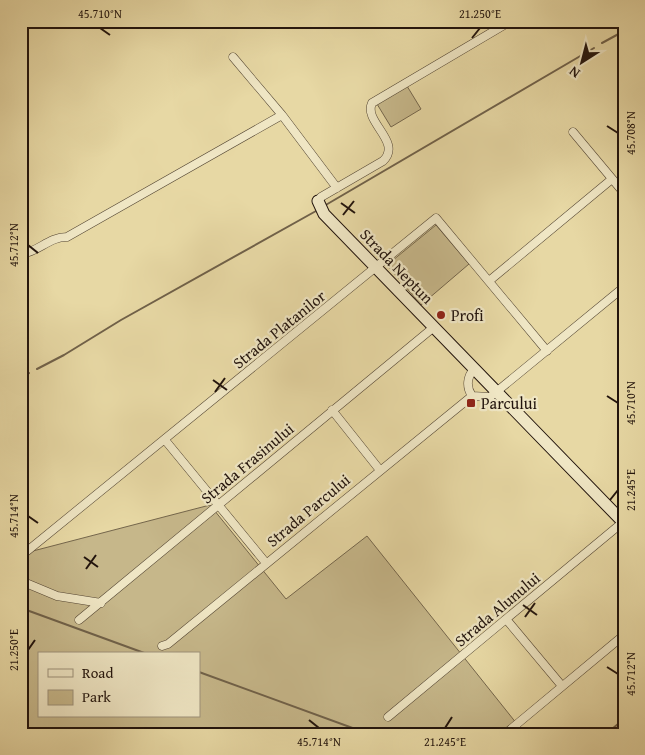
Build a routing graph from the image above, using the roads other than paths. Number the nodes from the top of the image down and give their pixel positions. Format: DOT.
graph roads {
  1 [pos="511,21"];
  2 [pos="233,57"];
  3 [pos="282,115"];
  4 [pos="572,132"];
  5 [pos="612,179"];
  6 [pos="337,188"];
  7 [pos="624,193"];
  8 [pos="318,201"];
  9 [pos="21,254"];
  10 [pos="376,268"];
  11 [pos="489,281"];
  12 [pos="624,287"];
  13 [pos="434,327"];
  14 [pos="547,351"];
  15 [pos="474,368"];
  16 [pos="497,392"];
  17 [pos="472,396"];
  18 [pos="332,410"];
  19 [pos="165,440"];
  20 [pos="380,469"];
  21 [pos="218,505"];
  22 [pos="623,523"];
  23 [pos="21,556"];
  24 [pos="266,562"];
  25 [pos="21,581"];
  26 [pos="101,603"];
  27 [pos="506,619"];
  28 [pos="79,620"];
  29 [pos="624,635"];
  30 [pos="162,646"];
  31 [pos="562,686"];
  32 [pos="388,717"];
  33 [pos="624,730"];
  34 [pos="505,734"];
  35 [pos="619,734"];
  1 -- 6 [label="street"];
  2 -- 3 [label="street"];
  3 -- 6 [label="street"];
  3 -- 9 [label="street"];
  4 -- 5 [label="street"];
  5 -- 7 [label="street"];
  5 -- 11 [label="street"];
  6 -- 8 [label="street"];
  8 -- 10 [label="street, Strada Neptun"];
  10 -- 11 [label="street, Strada Platanilor"];
  10 -- 13 [label="street, Strada Neptun"];
  10 -- 19 [label="street, Strada Platanilor"];
  11 -- 14 [label="street"];
  12 -- 14 [label="street"];
  13 -- 15 [label="street, Strada Neptun"];
  13 -- 18 [label="street, Strada Frasinului"];
  14 -- 16 [label="street"];
  15 -- 16 [label="street, Strada Neptun"];
  15 -- 17 [label="street"];
  16 -- 17 [label="street"];
  16 -- 22 [label="street, Strada Neptun"];
  17 -- 20 [label="street, Strada Parcului"];
  18 -- 20 [label="street"];
  18 -- 21 [label="street, Strada Frasinului"];
  19 -- 21 [label="street"];
  19 -- 23 [label="street, Strada Platanilor"];
  20 -- 24 [label="street, Strada Parcului"];
  21 -- 24 [label="street"];
  21 -- 26 [label="street, Strada Frasinului"];
  22 -- 27 [label="street, Strada Alunului"];
  24 -- 30 [label="street, Strada Parcului"];
  25 -- 26 [label="street"];
  26 -- 28 [label="street, Strada Frasinului"];
  27 -- 31 [label="street"];
  27 -- 32 [label="street, Strada Alunului"];
  29 -- 31 [label="street"];
  31 -- 34 [label="street"];
  33 -- 35 [label="street"];
}
